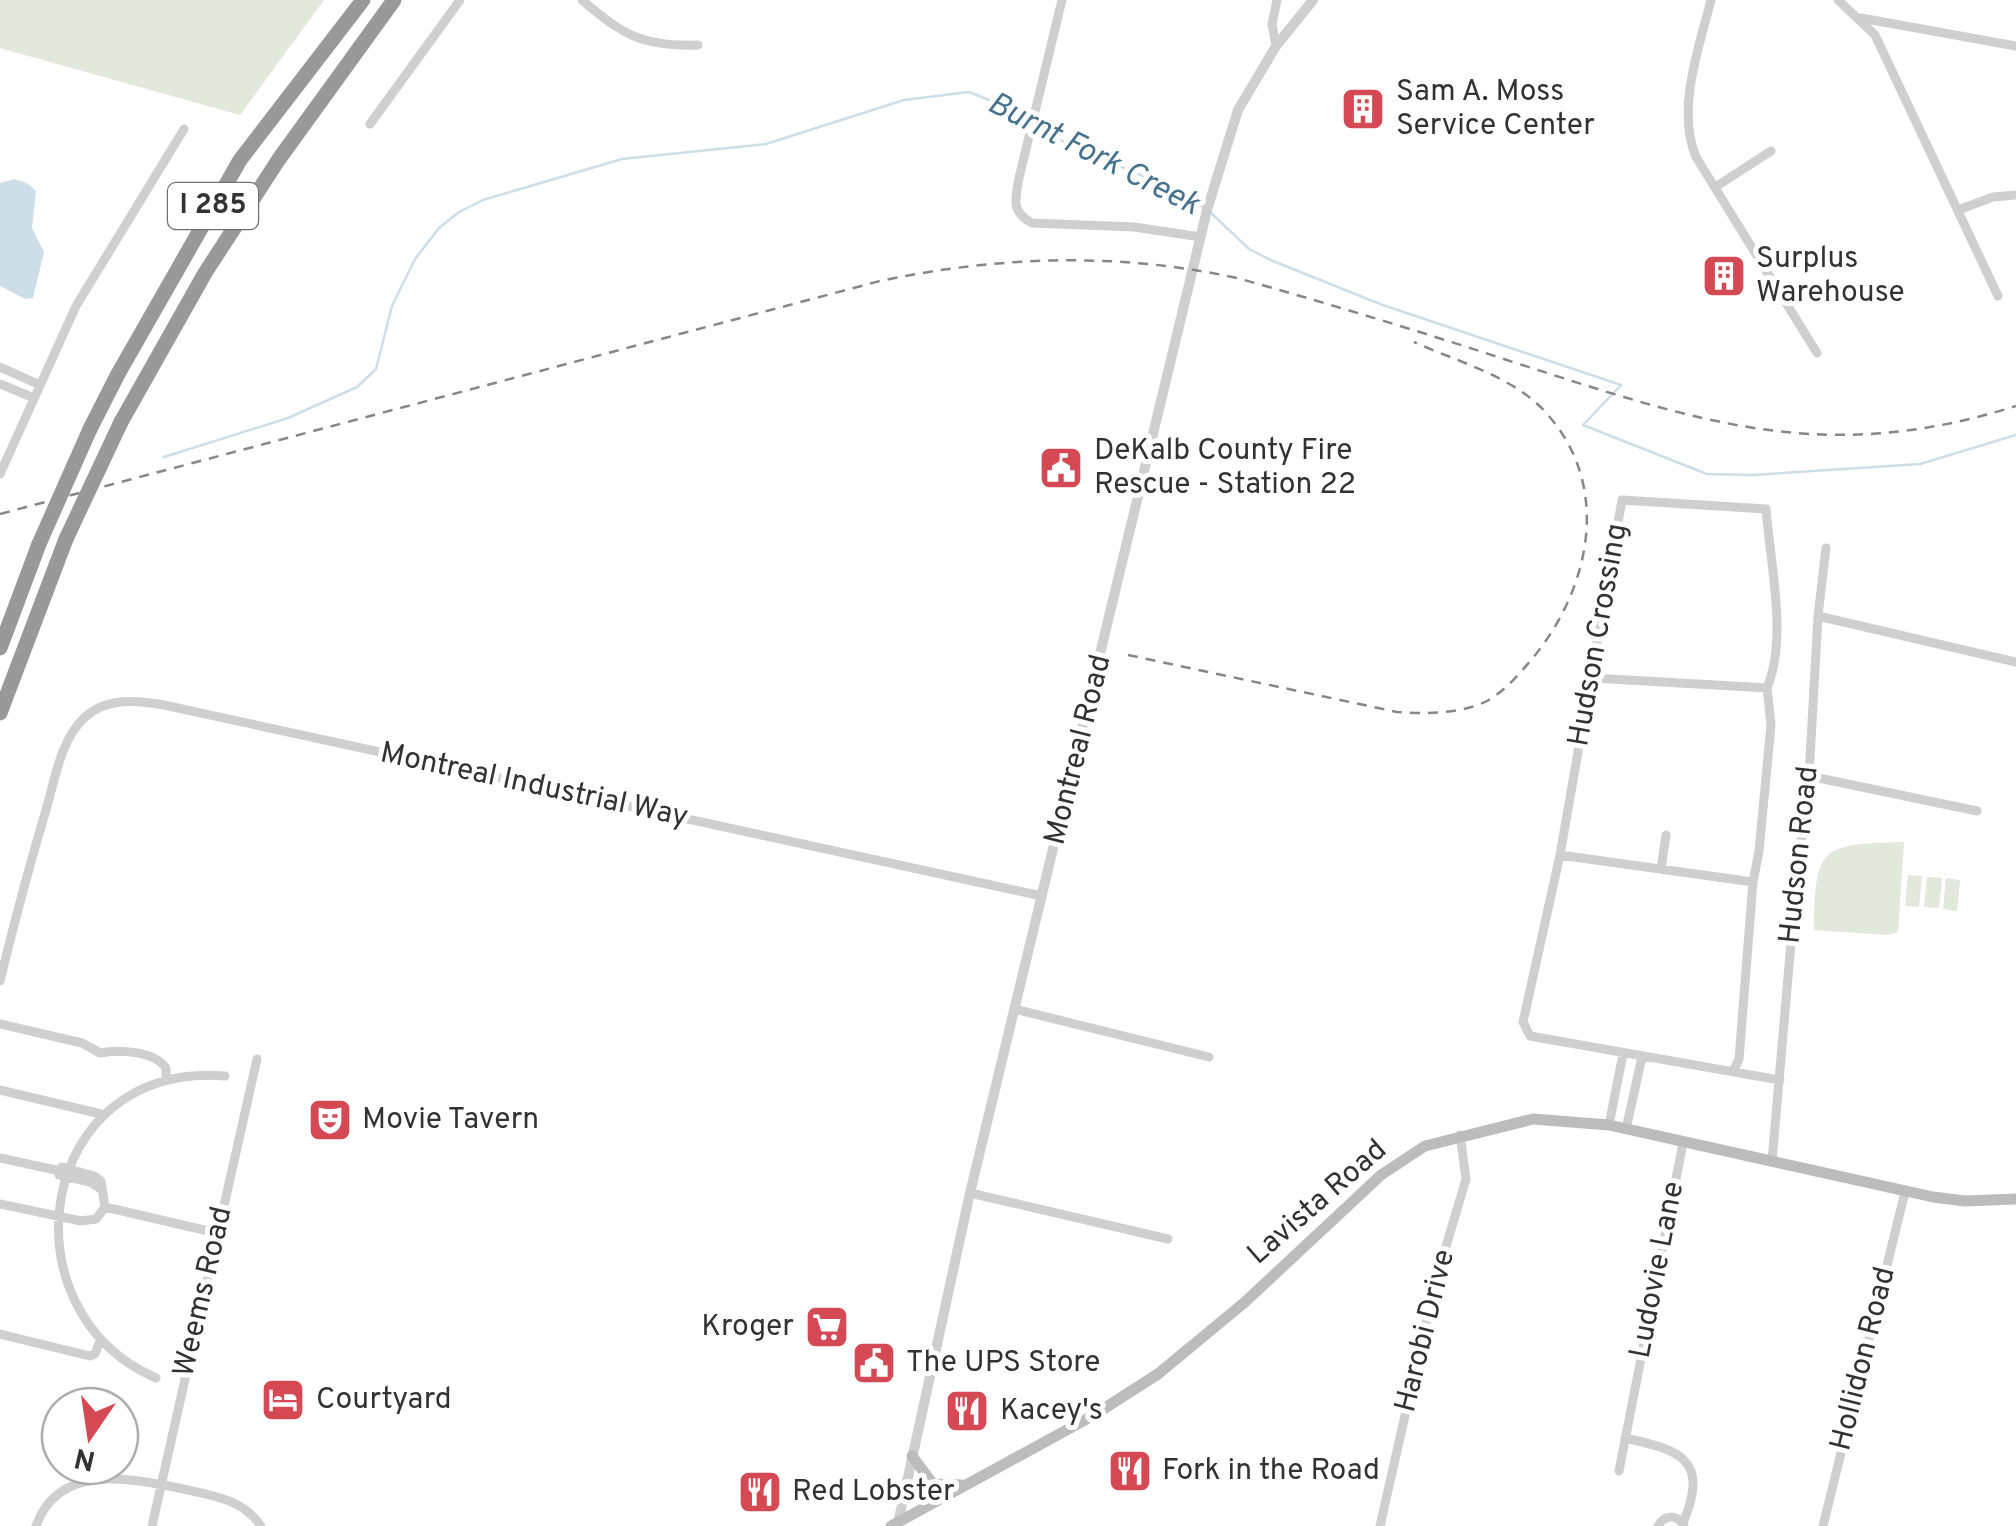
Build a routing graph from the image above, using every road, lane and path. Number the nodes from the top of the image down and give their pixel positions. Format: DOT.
graph roads {
  1 [pos="363,0"];
  2 [pos="394,0"];
  3 [pos="460,0"];
  4 [pos="582,0"];
  5 [pos="1062,0"];
  6 [pos="1277,0"];
  7 [pos="1313,0"];
  8 [pos="1710,0"];
  9 [pos="1838,0"];
  10 [pos="1860,18"];
  11 [pos="698,45"];
  12 [pos="1276,46"];
  13 [pos="2016,46"];
  14 [pos="370,124"];
  15 [pos="184,129"];
  16 [pos="1770,151"];
  17 [pos="1717,186"];
  18 [pos="2016,195"];
  19 [pos="1958,210"];
  20 [pos="1201,237"];
  21 [pos="1998,296"];
  22 [pos="1817,353"];
  23 [pos="0,367"];
  24 [pos="0,384"];
  25 [pos="40,385"];
  26 [pos="34,398"];
  27 [pos="0,474"];
  28 [pos="1826,548"];
  29 [pos="1818,616"];
  30 [pos="0,648"];
  31 [pos="2016,662"];
  32 [pos="1593,678"];
  33 [pos="1768,688"];
  34 [pos="0,714"];
  35 [pos="1809,776"];
  36 [pos="1977,811"];
  37 [pos="1666,835"];
  38 [pos="1560,855"];
  39 [pos="1661,869"];
  40 [pos="1753,882"];
  41 [pos="1042,896"];
  42 [pos="0,981"];
  43 [pos="1014,1010"];
  44 [pos="0,1024"];
  45 [pos="1623,1054"];
  46 [pos="1209,1057"];
  47 [pos="1642,1058"];
  48 [pos="257,1059"];
  49 [pos="1733,1072"];
  50 [pos="224,1076"];
  51 [pos="166,1079"];
  52 [pos="1780,1080"];
  53 [pos="0,1090"];
  54 [pos="101,1114"];
  55 [pos="1609,1125"];
  56 [pos="1626,1130"];
  57 [pos="1460,1135"];
  58 [pos="1683,1143"];
  59 [pos="0,1158"];
  60 [pos="1772,1161"];
  61 [pos="61,1171"];
  62 [pos="970,1192"];
  63 [pos="1906,1192"];
  64 [pos="2016,1198"];
  65 [pos="0,1204"];
  66 [pos="105,1207"];
  67 [pos="50,1215"];
  68 [pos="217,1233"];
  69 [pos="1168,1238"];
  70 [pos="0,1334"];
  71 [pos="98,1343"];
  72 [pos="156,1378"];
  73 [pos="1625,1438"];
  74 [pos="912,1456"];
  75 [pos="1618,1471"];
  76 [pos="161,1484"];
  77 [pos="967,1485"];
  78 [pos="894,1524"];
  79 [pos="1684,1525"];
  80 [pos="36,1526"];
  81 [pos="152,1526"];
  82 [pos="262,1526"];
  83 [pos="1380,1526"];
  84 [pos="1658,1526"];
  85 [pos="1823,1526"];
  1 -- 30 [label="highway, I 285, bridge"];
  2 -- 34 [label="highway, I 285, bridge"];
  3 -- 14 [label="street"];
  4 -- 11 [label="street"];
  5 -- 20 [label="street"];
  6 -- 12 [label="street"];
  7 -- 12 [label="street, Montreal Road"];
  8 -- 17 [label="street"];
  9 -- 10 [label="street"];
  10 -- 13 [label="street"];
  10 -- 19 [label="street"];
  12 -- 20 [label="street, Montreal Road"];
  15 -- 25 [label="street"];
  16 -- 17 [label="street"];
  17 -- 22 [label="street"];
  18 -- 19 [label="street"];
  19 -- 21 [label="street"];
  20 -- 41 [label="street, Montreal Road"];
  23 -- 25 [label="street"];
  24 -- 26 [label="street"];
  25 -- 26 [label="street"];
  26 -- 27 [label="street"];
  28 -- 29 [label="street, Hudson Road"];
  29 -- 31 [label="street"];
  29 -- 35 [label="street, Hudson Road"];
  32 -- 33 [label="street"];
  32 -- 33 [label="street, Hudson Crossing"];
  32 -- 38 [label="street, Hudson Crossing"];
  33 -- 40 [label="street"];
  35 -- 36 [label="street"];
  35 -- 52 [label="street, Hudson Road"];
  37 -- 39 [label="street"];
  38 -- 39 [label="street"];
  38 -- 45 [label="street, Hudson Crossing"];
  39 -- 40 [label="street"];
  40 -- 49 [label="street"];
  41 -- 42 [label="street, Montreal Industrial Way"];
  41 -- 43 [label="street, Montreal Road"];
  43 -- 46 [label="street"];
  43 -- 62 [label="street, Montreal Road"];
  44 -- 51 [label="street"];
  45 -- 47 [label="street, Hudson Crossing"];
  45 -- 55 [label="street"];
  47 -- 49 [label="street, Hudson Crossing"];
  47 -- 56 [label="street"];
  48 -- 68 [label="street, Weems Road"];
  49 -- 52 [label="street, Hudson Crossing"];
  50 -- 51 [label="street"];
  51 -- 54 [label="street"];
  52 -- 60 [label="street, Hudson Road"];
  53 -- 54 [label="street"];
  54 -- 61 [label="street"];
  55 -- 56 [label="main road, Lavista Road"];
  55 -- 57 [label="main road, Lavista Road"];
  56 -- 58 [label="main road, Lavista Road"];
  57 -- 77 [label="main road, Lavista Road"];
  57 -- 83 [label="street, Harobi Drive"];
  58 -- 60 [label="main road, Lavista Road"];
  58 -- 73 [label="street, Ludovie Lane"];
  59 -- 61 [label="street"];
  60 -- 63 [label="main road, Lavista Road"];
  61 -- 66 [label="street"];
  61 -- 67 [label="street"];
  62 -- 69 [label="street"];
  62 -- 74 [label="street, Montreal Road"];
  63 -- 64 [label="main road, Lavista Road"];
  63 -- 85 [label="street, Hollidon Road"];
  65 -- 67 [label="street"];
  66 -- 67 [label="street"];
  66 -- 68 [label="street"];
  67 -- 71 [label="street"];
  68 -- 76 [label="street, Weems Road"];
  70 -- 71 [label="street"];
  71 -- 72 [label="street"];
  73 -- 75 [label="street, Ludovie Lane"];
  73 -- 79 [label="street"];
  74 -- 77 [label="main road"];
  74 -- 78 [label="street, Montreal Road"];
  76 -- 80 [label="street"];
  76 -- 81 [label="street, Weems Road"];
  76 -- 82 [label="street"];
  77 -- 78 [label="main road, Lavista Road"];
  79 -- 84 [label="street"];
}
